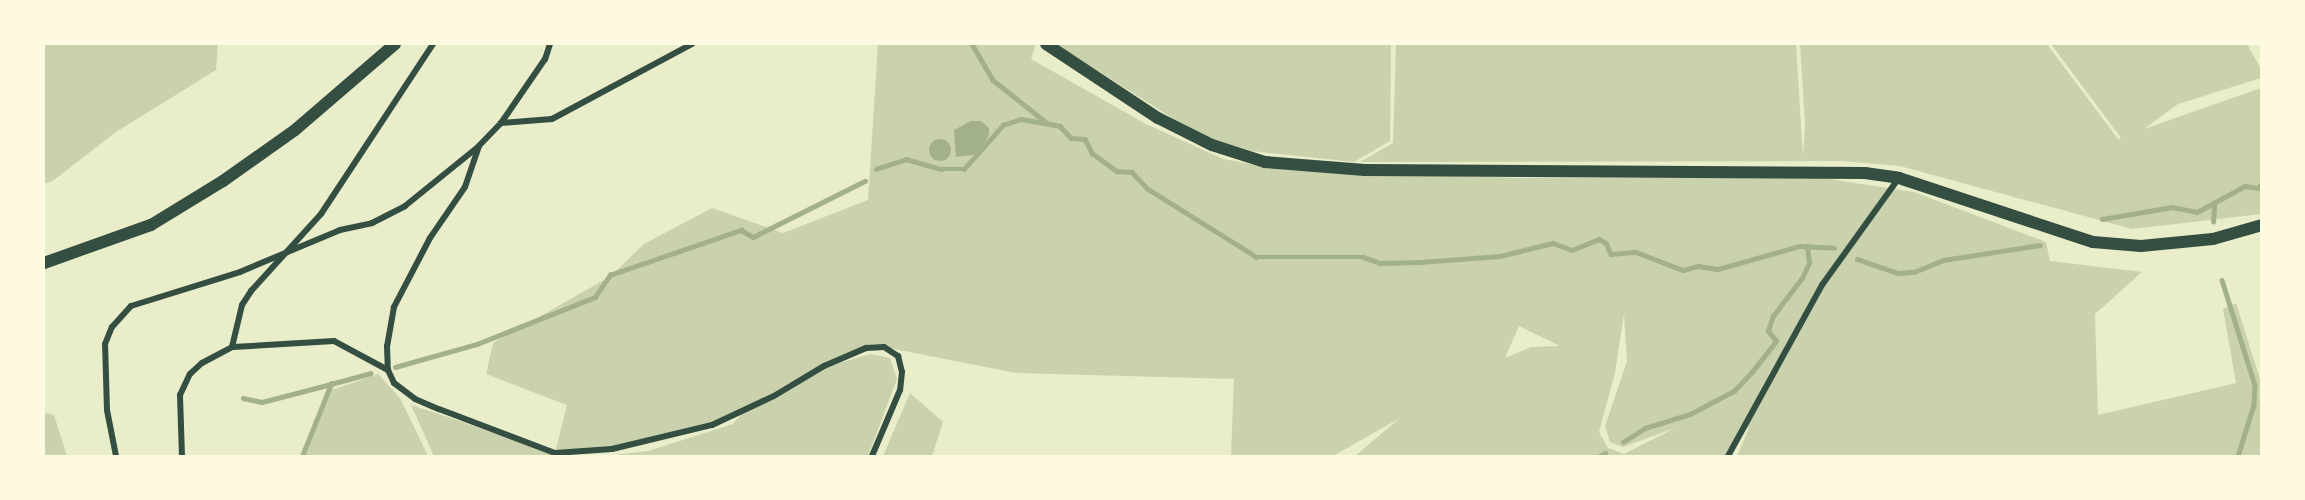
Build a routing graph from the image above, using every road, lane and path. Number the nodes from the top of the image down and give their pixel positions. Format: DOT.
graph roads {
  1 [pos="395,44"];
  2 [pos="433,44"];
  3 [pos="550,44"];
  4 [pos="692,44"];
  5 [pos="1046,44"];
  6 [pos="501,123"];
  7 [pos="480,146"];
  8 [pos="1899,177"];
  9 [pos="2262,225"];
  10 [pos="288,253"];
  11 [pos="44,263"];
  12 [pos="232,347"];
  13 [pos="388,370"];
  14 [pos="116,456"];
  15 [pos="182,456"];
  16 [pos="872,456"];
  17 [pos="1728,456"];
  1 -- 11 [label="main road"];
  2 -- 10 [label="street"];
  3 -- 6 [label="street"];
  4 -- 6 [label="street"];
  5 -- 8 [label="main road"];
  6 -- 7 [label="street"];
  7 -- 10 [label="street"];
  7 -- 13 [label="street"];
  8 -- 9 [label="main road"];
  8 -- 17 [label="street"];
  10 -- 12 [label="street"];
  10 -- 14 [label="street"];
  12 -- 13 [label="street"];
  12 -- 15 [label="street"];
  13 -- 16 [label="street"];
}
